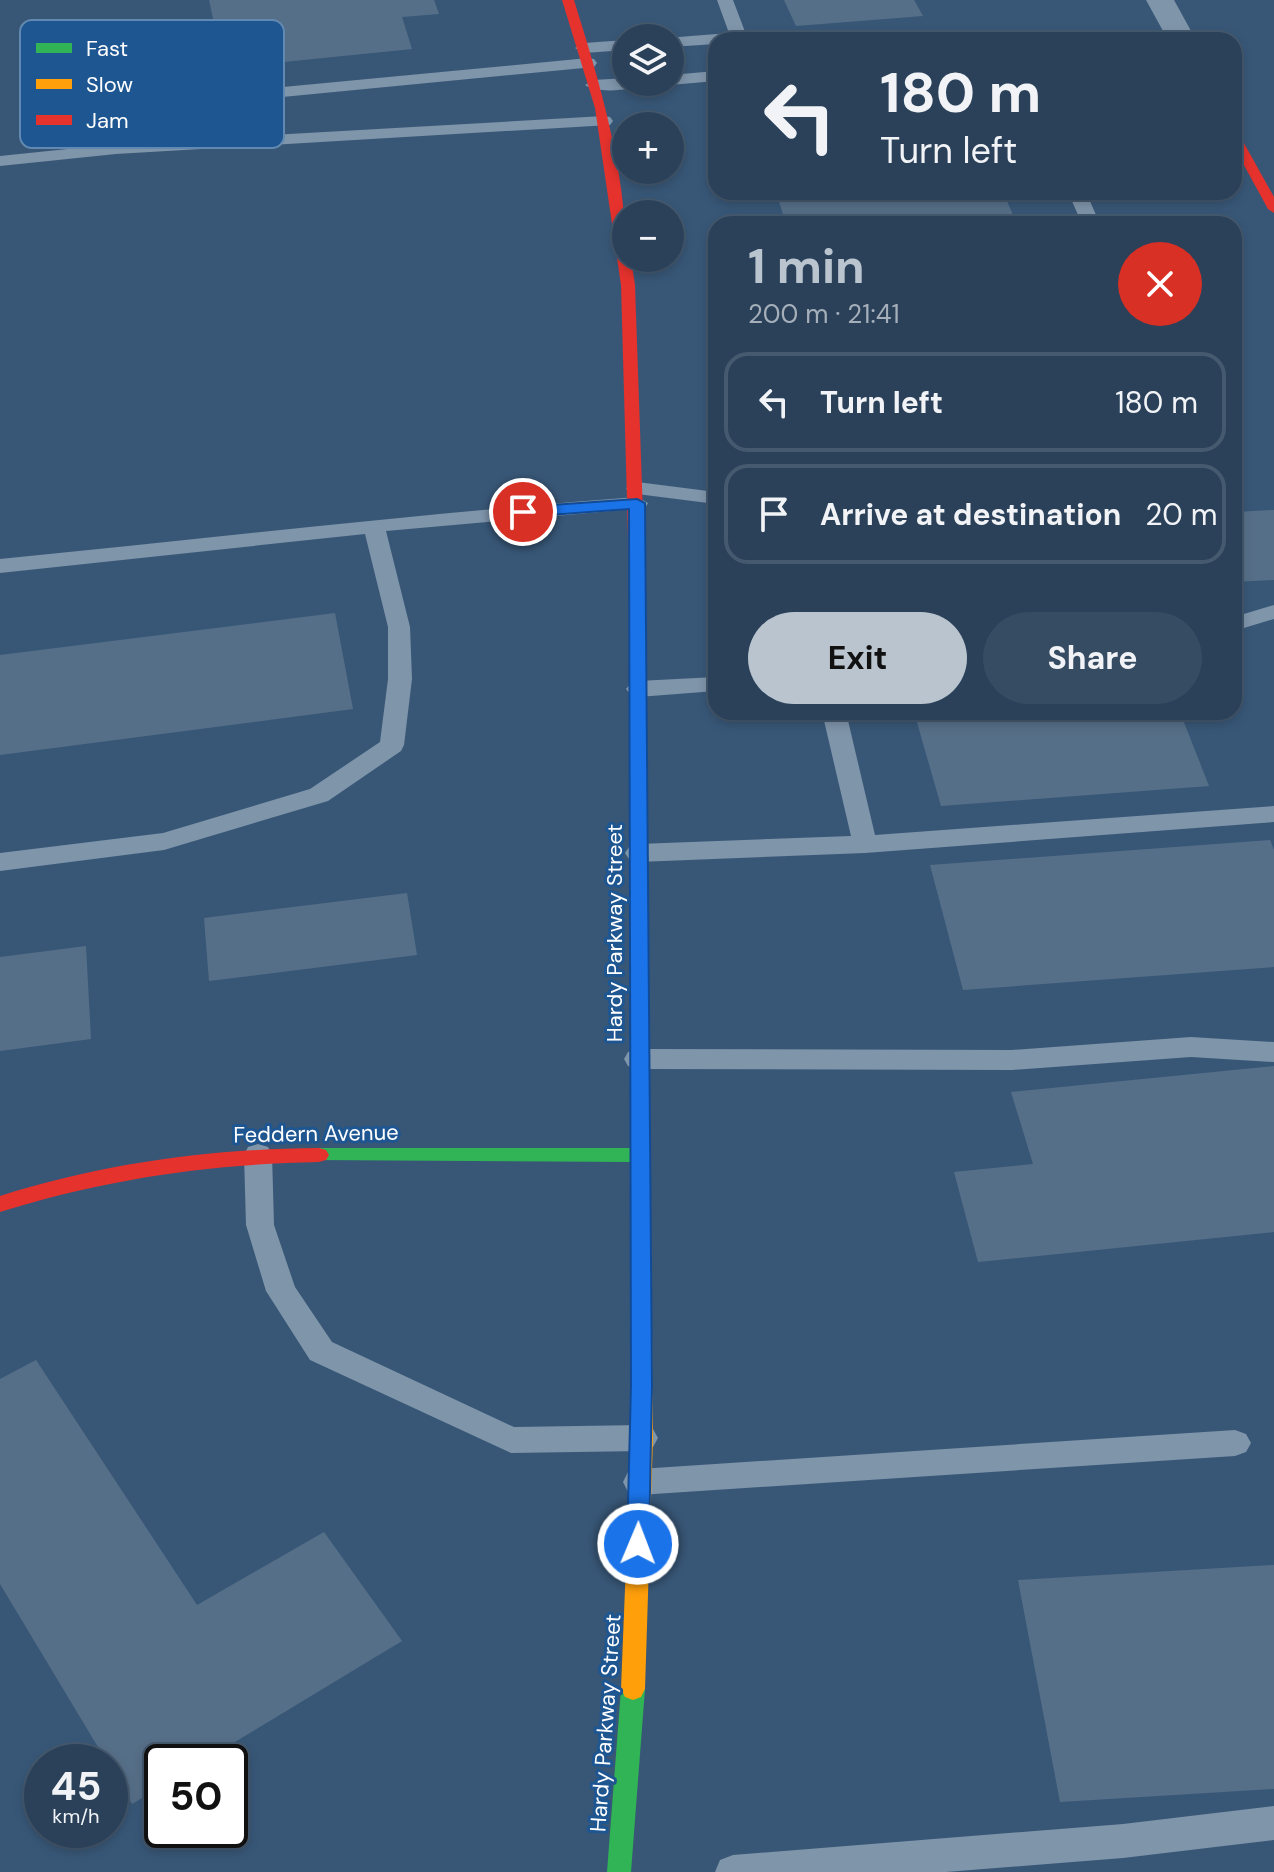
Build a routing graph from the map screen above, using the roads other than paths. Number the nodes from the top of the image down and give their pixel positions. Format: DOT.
graph roads {
  1 [pos="568,0"];
  2 [pos="725,0"];
  3 [pos="1160,0"];
  4 [pos="737,32"];
  5 [pos="1178,32"];
  6 [pos="708,39"];
  7 [pos="684,41"];
  8 [pos="612,48"];
  9 [pos="586,55"];
  10 [pos="708,77"];
  11 [pos="684,79"];
  12 [pos="612,84"];
  13 [pos="594,85"];
  14 [pos="284,89"];
  15 [pos="604,121"];
  16 [pos="284,139"];
  17 [pos="133,148"];
  18 [pos="1242,151"];
  19 [pos="0,161"];
  20 [pos="1274,209"];
  21 [pos="637,496"];
  22 [pos="708,498"];
  23 [pos="374,527"];
  24 [pos="0,566"];
  25 [pos="1274,612"];
  26 [pos="1242,622"];
  27 [pos="708,685"];
  28 [pos="638,689"];
  29 [pos="836,720"];
  30 [pos="1274,814"];
  31 [pos="865,844"];
  32 [pos="638,853"];
  33 [pos="0,862"];
  34 [pos="1274,1052"];
  35 [pos="638,1059"];
  36 [pos="258,1155"];
  37 [pos="639,1155"];
  38 [pos="0,1204"];
  39 [pos="642,1438"];
  40 [pos="1235,1443"];
  41 [pos="639,1482"];
  42 [pos="1274,1823"];
  43 [pos="619,1872"];
  44 [pos="733,1872"];
  1 -- 9 [label="main road, Hardy Parkway Street"];
  2 -- 4 [label="lane"];
  3 -- 5 [label="street"];
  6 -- 7 [label="lane"];
  8 -- 9 [label="lane"];
  9 -- 13 [label="main road, Hardy Parkway Street"];
  9 -- 14 [label="lane"];
  10 -- 11 [label="lane"];
  12 -- 13 [label="lane"];
  13 -- 15 [label="main road, Hardy Parkway Street"];
  15 -- 16 [label="lane"];
  15 -- 21 [label="main road, Hardy Parkway Street"];
  17 -- 19 [label="lane"];
  18 -- 20 [label="main road"];
  21 -- 22 [label="lane"];
  21 -- 23 [label="lane"];
  21 -- 28 [label="main road, Hardy Parkway Street"];
  23 -- 24 [label="lane"];
  23 -- 33 [label="lane"];
  25 -- 26 [label="lane"];
  27 -- 28 [label="lane"];
  28 -- 32 [label="main road, Hardy Parkway Street"];
  29 -- 31 [label="lane"];
  30 -- 31 [label="lane"];
  31 -- 32 [label="lane"];
  32 -- 35 [label="main road, Hardy Parkway Street"];
  34 -- 35 [label="lane"];
  35 -- 37 [label="main road, Hardy Parkway Street"];
  36 -- 37 [label="main road, Feddern Avenue"];
  36 -- 38 [label="main road, Feddern Avenue"];
  36 -- 39 [label="lane"];
  37 -- 39 [label="main road, Hardy Parkway Street"];
  39 -- 41 [label="main road, Hardy Parkway Street"];
  40 -- 41 [label="lane"];
  41 -- 43 [label="main road, Hardy Parkway Street"];
  42 -- 44 [label="lane"];
}
